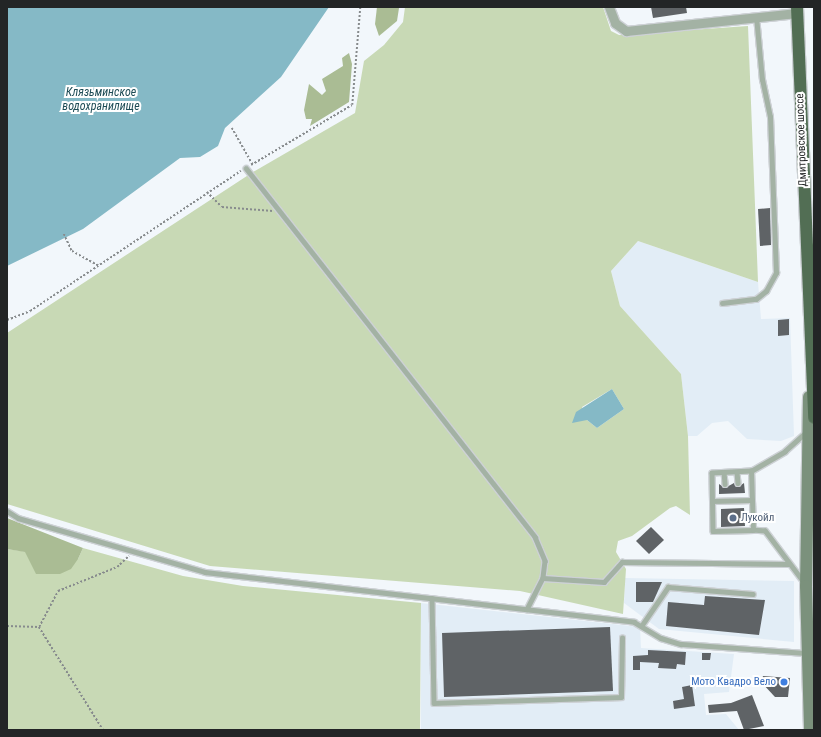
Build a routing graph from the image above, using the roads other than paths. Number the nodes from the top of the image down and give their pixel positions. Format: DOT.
graph roads {
  1 [pos="609,7"];
  2 [pos="797,10"];
  3 [pos="756,17"];
  4 [pos="246,168"];
  5 [pos="722,303"];
  6 [pos="811,356"];
  7 [pos="814,418"];
  8 [pos="807,430"];
  9 [pos="751,471"];
  10 [pos="724,472"];
  11 [pos="737,472"];
  12 [pos="738,483"];
  13 [pos="725,484"];
  14 [pos="725,494"];
  15 [pos="738,494"];
  16 [pos="752,500"];
  17 [pos="712,501"];
  18 [pos="725,501"];
  19 [pos="738,501"];
  20 [pos="7,511"];
  21 [pos="753,530"];
  22 [pos="790,564"];
  23 [pos="543,578"];
  24 [pos="806,586"];
  25 [pos="753,594"];
  26 [pos="432,598"];
  27 [pos="527,609"];
  28 [pos="642,625"];
  29 [pos="622,638"];
  30 [pos="808,653"];
  31 [pos="810,730"];
  1 -- 3 [label="street"];
  2 -- 3 [label="street"];
  2 -- 6 [label="highway, Дмитровское шоссе"];
  3 -- 5 [label="lane"];
  4 -- 23 [label="lane"];
  6 -- 7 [label="highway, Дмитровское шоссе"];
  6 -- 8 [label="main road"];
  8 -- 9 [label="lane"];
  8 -- 24 [label="main road"];
  9 -- 11 [label="lane"];
  9 -- 16 [label="lane"];
  10 -- 11 [label="lane"];
  10 -- 13 [label="lane"];
  10 -- 17 [label="lane"];
  11 -- 12 [label="lane"];
  14 -- 18 [label="lane"];
  15 -- 19 [label="lane"];
  16 -- 19 [label="lane"];
  16 -- 21 [label="lane"];
  17 -- 18 [label="lane"];
  17 -- 21 [label="lane"];
  18 -- 19 [label="lane"];
  20 -- 26 [label="lane"];
  21 -- 22 [label="lane"];
  22 -- 23 [label="lane"];
  22 -- 24 [label="lane"];
  23 -- 27 [label="lane"];
  24 -- 30 [label="main road"];
  25 -- 28 [label="lane"];
  26 -- 27 [label="lane"];
  26 -- 29 [label="lane"];
  27 -- 28 [label="lane"];
  28 -- 30 [label="lane"];
  30 -- 31 [label="main road"];
}
